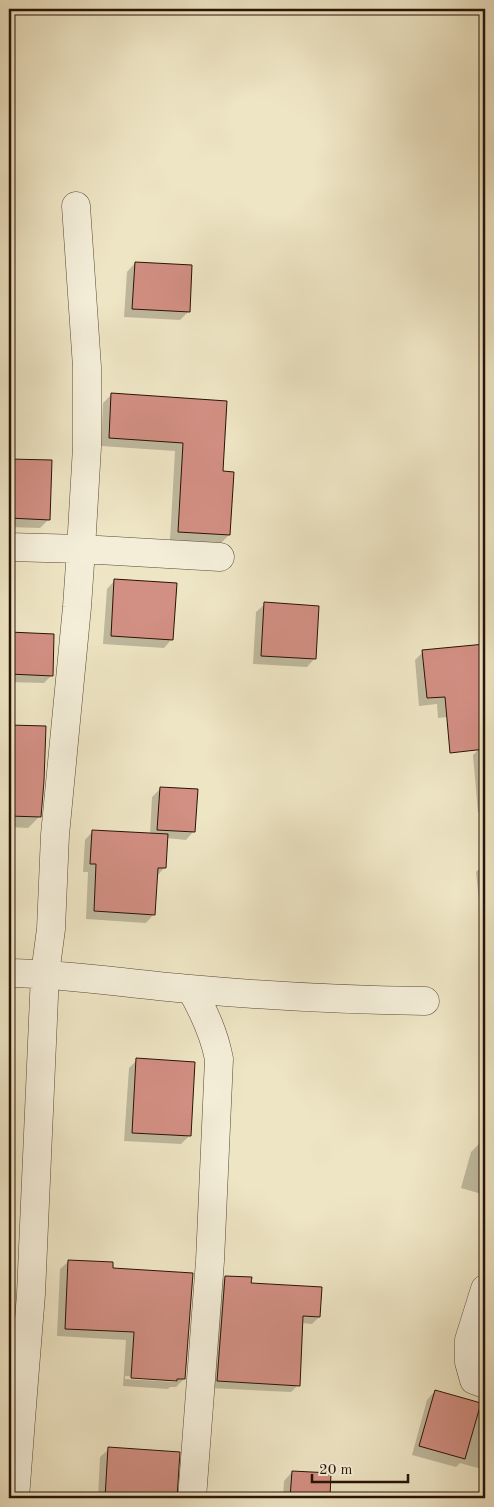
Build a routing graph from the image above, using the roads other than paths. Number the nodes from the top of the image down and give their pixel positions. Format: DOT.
graph roads {
  1 [pos="76,206"];
  2 [pos="9,547"];
  3 [pos="81,549"];
  4 [pos="220,557"];
  5 [pos="9,974"];
  6 [pos="45,974"];
  7 [pos="191,990"];
  8 [pos="425,1001"];
  9 [pos="485,1289"];
  10 [pos="485,1384"];
  11 [pos="15,1406"];
  12 [pos="15,1498"];
  13 [pos="192,1498"];
  1 -- 3 [label="street"];
  2 -- 3 [label="street"];
  3 -- 4 [label="street"];
  3 -- 6 [label="street"];
  5 -- 6 [label="street"];
  6 -- 7 [label="street"];
  6 -- 11 [label="street"];
  7 -- 8 [label="street"];
  7 -- 13 [label="street"];
  9 -- 10 [label="street"];
  11 -- 12 [label="street"];
}
